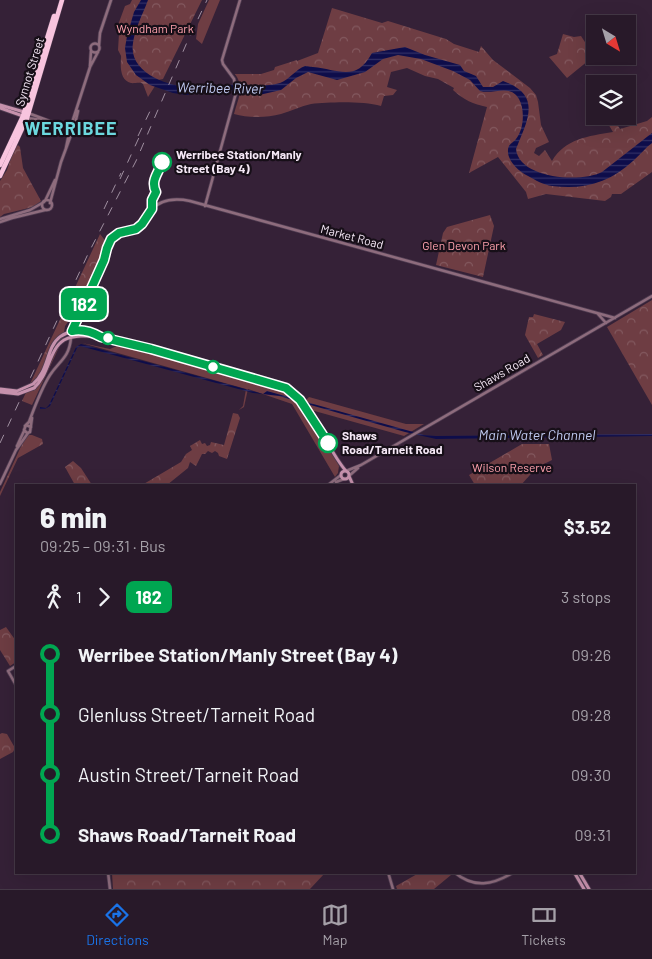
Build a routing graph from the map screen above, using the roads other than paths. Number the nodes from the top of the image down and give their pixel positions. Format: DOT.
graph roads {
  1 [pos="61,0"];
  2 [pos="110,0"];
  3 [pos="240,0"];
  4 [pos="100,33"];
  5 [pos="94,44"];
  6 [pos="99,45"];
  7 [pos="91,51"];
  8 [pos="98,52"];
  9 [pos="90,67"];
  10 [pos="0,107"];
  11 [pos="26,115"];
  12 [pos="72,129"];
  13 [pos="0,165"];
  14 [pos="0,176"];
  15 [pos="57,177"];
  16 [pos="44,201"];
  17 [pos="50,202"];
  18 [pos="205,206"];
  19 [pos="45,210"];
  20 [pos="0,220"];
  21 [pos="652,296"];
  22 [pos="598,314"];
  23 [pos="615,318"];
  24 [pos="606,323"];
  25 [pos="72,331"];
  26 [pos="71,337"];
  27 [pos="101,337"];
  28 [pos="33,386"];
  29 [pos="0,391"];
  30 [pos="33,412"];
  31 [pos="25,426"];
  32 [pos="31,427"];
  33 [pos="24,430"];
  34 [pos="28,433"];
  35 [pos="16,450"];
  36 [pos="361,465"];
  37 [pos="344,472"];
  38 [pos="350,476"];
  39 [pos="344,479"];
  40 [pos="332,483"];
  41 [pos="0,484"];
  42 [pos="350,484"];
  43 [pos="351,484"];
  44 [pos="15,667"];
  45 [pos="15,683"];
  46 [pos="108,874"];
  47 [pos="389,874"];
  48 [pos="456,874"];
  49 [pos="511,874"];
  50 [pos="575,874"];
  51 [pos="580,874"];
  52 [pos="110,889"];
  53 [pos="393,889"];
  54 [pos="584,889"];
  55 [pos="589,889"];
  1 -- 11 [label="highway, Synnot Street"];
  2 -- 4 [label="street"];
  3 -- 18 [label="street"];
  4 -- 5 [label="street"];
  4 -- 6 [label="street"];
  5 -- 6 [label="street"];
  5 -- 7 [label="street"];
  6 -- 8 [label="street"];
  7 -- 8 [label="street"];
  7 -- 9 [label="street"];
  8 -- 9 [label="street"];
  9 -- 12 [label="street"];
  10 -- 11 [label="main road"];
  11 -- 12 [label="street"];
  11 -- 13 [label="highway, Synnot Street"];
  11 -- 14 [label="highway, Synnot Street"];
  12 -- 15 [label="street"];
  15 -- 16 [label="street"];
  15 -- 17 [label="street"];
  16 -- 17 [label="street"];
  16 -- 19 [label="street"];
  16 -- 20 [label="street"];
  17 -- 19 [label="street"];
  18 -- 22 [label="street, Market Road"];
  18 -- 25 [label="street, Market Road"];
  19 -- 20 [label="street"];
  21 -- 23 [label="street, Shaws Road"];
  22 -- 23 [label="street, Market Road"];
  22 -- 24 [label="street"];
  23 -- 24 [label="street, Shaws Road"];
  24 -- 36 [label="street, Shaws Road"];
  25 -- 26 [label="main road"];
  25 -- 27 [label="main road"];
  25 -- 28 [label="main road"];
  26 -- 27 [label="main road"];
  26 -- 28 [label="main road"];
  26 -- 30 [label="street"];
  27 -- 37 [label="main road"];
  28 -- 29 [label="main road, bridge"];
  30 -- 31 [label="street"];
  30 -- 32 [label="street"];
  31 -- 32 [label="street"];
  31 -- 33 [label="street"];
  32 -- 34 [label="street"];
  33 -- 34 [label="street"];
  33 -- 35 [label="street"];
  34 -- 35 [label="street"];
  35 -- 41 [label="street"];
  36 -- 37 [label="street, Shaws Road"];
  36 -- 38 [label="street, Shaws Road"];
  37 -- 38 [label="main road"];
  37 -- 39 [label="main road"];
  37 -- 40 [label="street, Shaws Road"];
  38 -- 39 [label="main road"];
  38 -- 43 [label="main road"];
  39 -- 40 [label="street, Shaws Road"];
  39 -- 42 [label="main road"];
  44 -- 45 [label="street"];
  46 -- 52 [label="street"];
  47 -- 53 [label="street"];
  48 -- 49 [label="street"];
  50 -- 54 [label="main road"];
  51 -- 55 [label="main road"];
}
